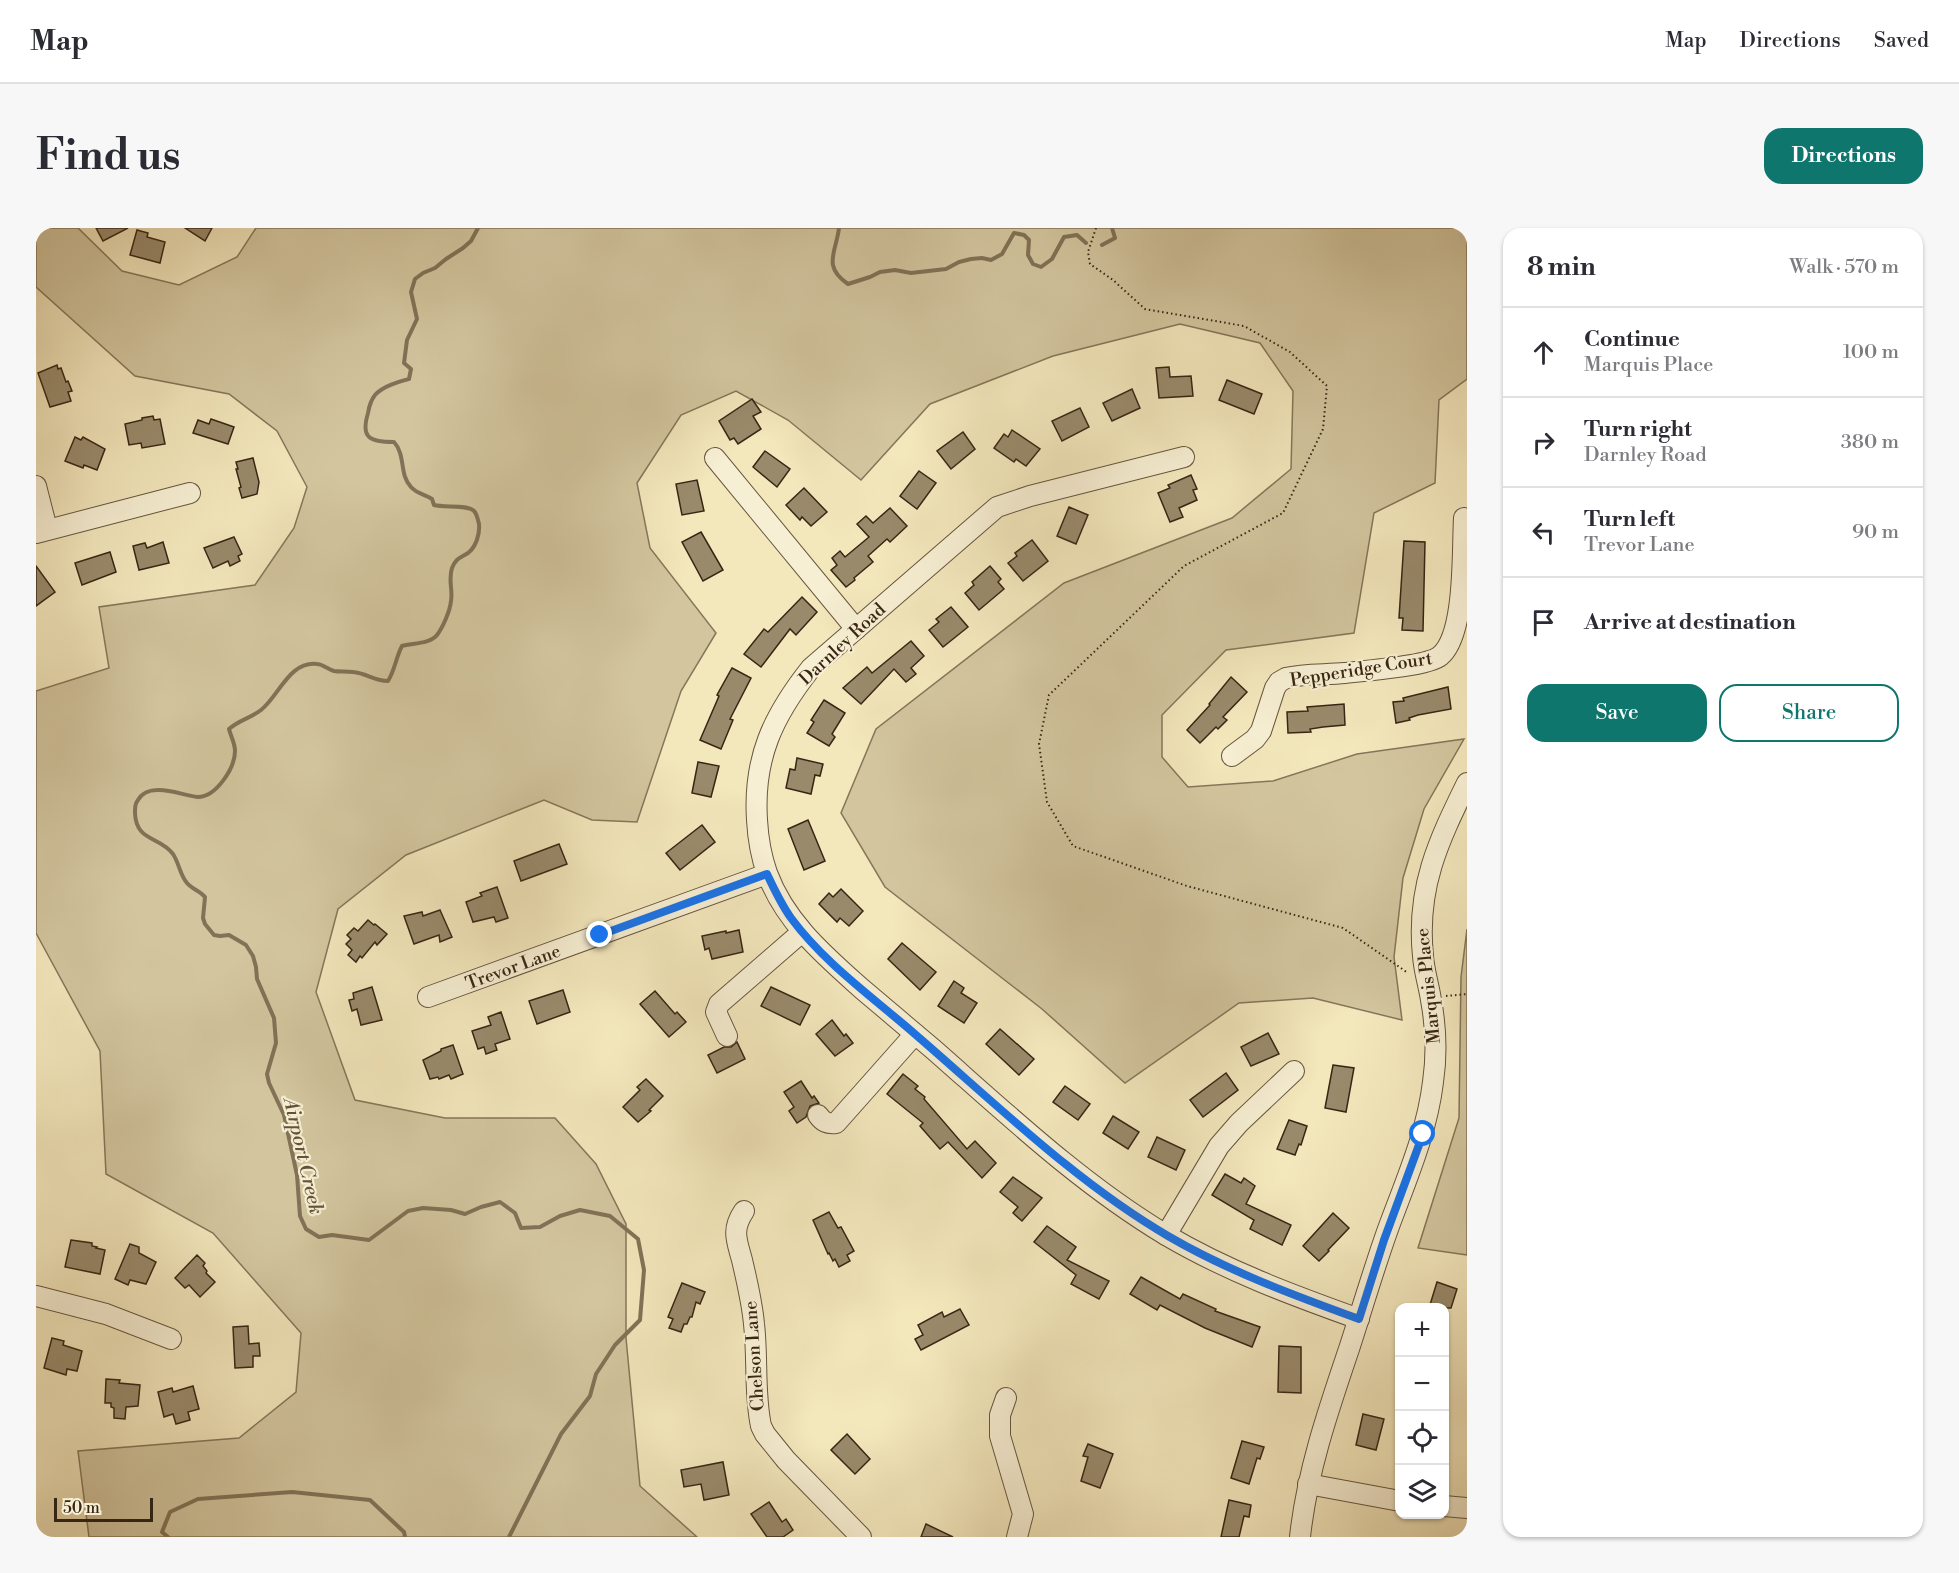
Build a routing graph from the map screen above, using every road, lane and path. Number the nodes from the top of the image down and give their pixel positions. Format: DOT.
graph roads {
  1 [pos="1096,228"];
  2 [pos="1184,457"];
  3 [pos="715,458"];
  4 [pos="36,486"];
  5 [pos="190,493"];
  6 [pos="1464,518"];
  7 [pos="42,531"];
  8 [pos="856,629"];
  9 [pos="1459,642"];
  10 [pos="1232,756"];
  11 [pos="1467,783"];
  12 [pos="767,874"];
  13 [pos="802,932"];
  14 [pos="1412,975"];
  15 [pos="1467,994"];
  16 [pos="1430,995"];
  17 [pos="428,997"];
  18 [pos="915,1034"];
  19 [pos="727,1036"];
  20 [pos="1294,1071"];
  21 [pos="818,1115"];
  22 [pos="744,1211"];
  23 [pos="1166,1235"];
  24 [pos="36,1296"];
  25 [pos="1359,1319"];
  26 [pos="171,1339"];
  27 [pos="1006,1398"];
  28 [pos="1308,1484"];
  29 [pos="1395,1500"];
  30 [pos="1449,1506"];
  31 [pos="1467,1508"];
  32 [pos="861,1537"];
  33 [pos="1017,1537"];
  34 [pos="1300,1537"];
  1 -- 14 [label="path"];
  2 -- 8 [label="street, Darnley Road"];
  3 -- 8 [label="street"];
  4 -- 7 [label="street"];
  5 -- 7 [label="street"];
  6 -- 9 [label="street, Pepperidge Court"];
  8 -- 12 [label="street, Darnley Road"];
  9 -- 10 [label="street, Pepperidge Court"];
  11 -- 16 [label="street, Marquis Place"];
  12 -- 13 [label="street, Darnley Road"];
  12 -- 17 [label="street, Trevor Lane"];
  13 -- 18 [label="street, Darnley Road"];
  13 -- 19 [label="street"];
  15 -- 16 [label="path"];
  16 -- 25 [label="street, Marquis Place"];
  18 -- 21 [label="street"];
  18 -- 23 [label="street, Darnley Road"];
  20 -- 23 [label="street"];
  22 -- 32 [label="street, Chelson Lane"];
  23 -- 25 [label="street, Darnley Road"];
  24 -- 26 [label="street"];
  25 -- 28 [label="street, Marquis Place"];
  27 -- 33 [label="street"];
  28 -- 29 [label="street"];
  28 -- 34 [label="street, Marquis Place"];
  30 -- 31 [label="street"];
}
